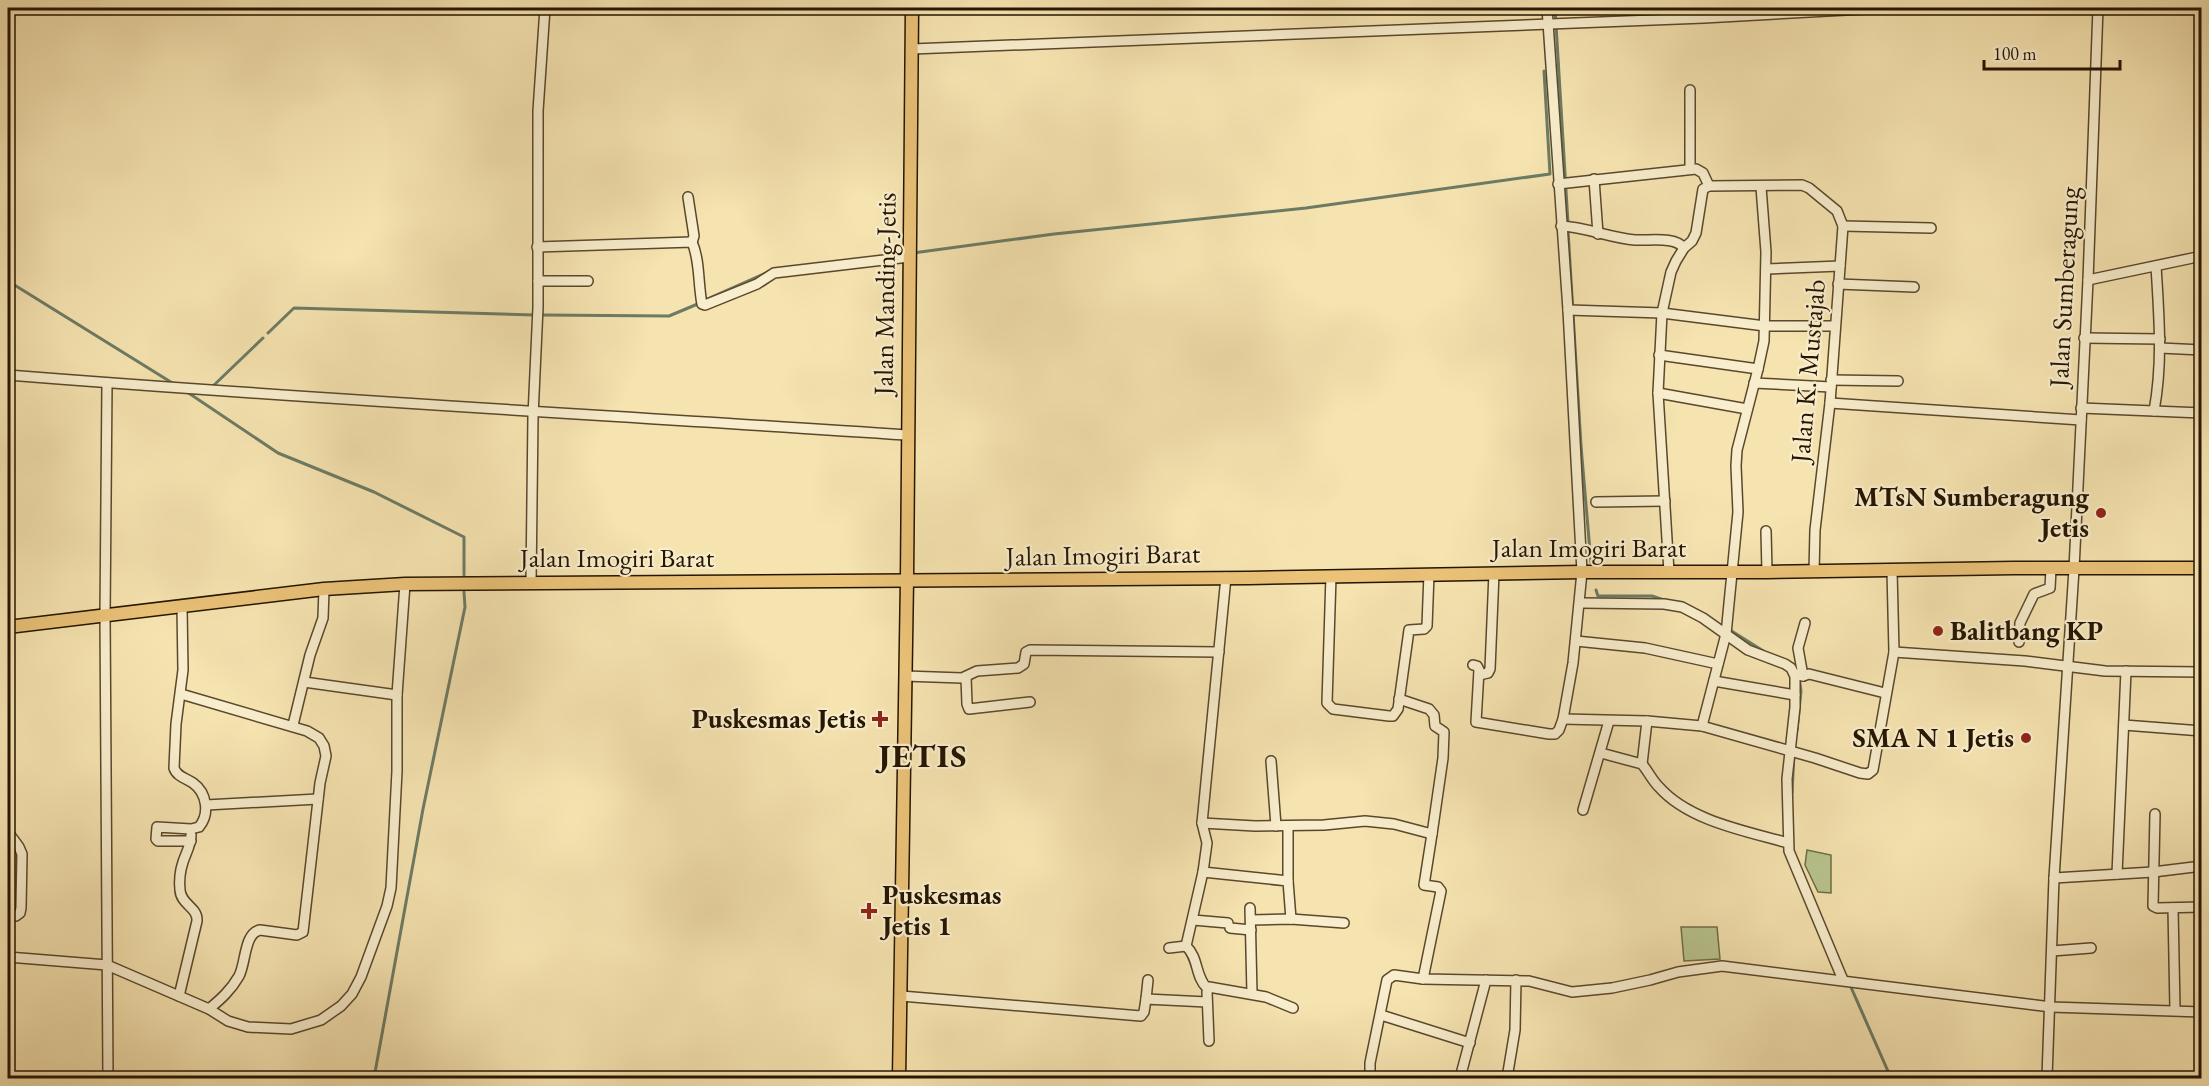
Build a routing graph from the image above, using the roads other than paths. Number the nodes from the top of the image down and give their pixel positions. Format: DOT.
graph roads {
  1 [pos="545,8"];
  2 [pos="912,8"];
  3 [pos="1547,8"];
  4 [pos="1955,8"];
  5 [pos="2098,8"];
  6 [pos="1549,24"];
  7 [pos="912,49"];
  8 [pos="1690,90"];
  9 [pos="1690,169"];
  10 [pos="1594,179"];
  11 [pos="1564,183"];
  12 [pos="1709,186"];
  13 [pos="1761,187"];
  14 [pos="688,197"];
  15 [pos="1843,226"];
  16 [pos="1566,227"];
  17 [pos="1931,228"];
  18 [pos="1598,234"];
  19 [pos="692,242"];
  20 [pos="537,247"];
  21 [pos="1684,248"];
  22 [pos="910,255"];
  23 [pos="2202,256"];
  24 [pos="1840,266"];
  25 [pos="2156,267"];
  26 [pos="1766,269"];
  27 [pos="2088,280"];
  28 [pos="538,281"];
  29 [pos="588,281"];
  30 [pos="1838,284"];
  31 [pos="1914,287"];
  32 [pos="1570,310"];
  33 [pos="1662,313"];
  34 [pos="1765,326"];
  35 [pos="1834,326"];
  36 [pos="2084,338"];
  37 [pos="2160,344"];
  38 [pos="2202,350"];
  39 [pos="1659,355"];
  40 [pos="1758,369"];
  41 [pos="8,375"];
  42 [pos="1898,381"];
  43 [pos="107,383"];
  44 [pos="1754,383"];
  45 [pos="1831,383"];
  46 [pos="1658,393"];
  47 [pos="1830,403"];
  48 [pos="2081,408"];
  49 [pos="1747,409"];
  50 [pos="533,410"];
  51 [pos="2154,411"];
  52 [pos="2202,413"];
  53 [pos="2081,420"];
  54 [pos="907,435"];
  55 [pos="1665,501"];
  56 [pos="1596,502"];
  57 [pos="1766,531"];
  58 [pos="2202,568"];
  59 [pos="2051,569"];
  60 [pos="2074,569"];
  61 [pos="1733,571"];
  62 [pos="1892,571"];
  63 [pos="1582,572"];
  64 [pos="1669,572"];
  65 [pos="1767,572"];
  66 [pos="1814,572"];
  67 [pos="1494,573"];
  68 [pos="1429,574"];
  69 [pos="1331,576"];
  70 [pos="1226,578"];
  71 [pos="907,580"];
  72 [pos="531,583"];
  73 [pos="405,584"];
  74 [pos="324,589"];
  75 [pos="1581,603"];
  76 [pos="182,607"];
  77 [pos="105,616"];
  78 [pos="1805,623"];
  79 [pos="8,627"];
  80 [pos="1727,629"];
  81 [pos="1576,641"];
  82 [pos="2019,642"];
  83 [pos="1219,652"];
  84 [pos="1894,652"];
  85 [pos="1718,664"];
  86 [pos="1473,665"];
  87 [pos="2068,667"];
  88 [pos="2126,671"];
  89 [pos="2202,672"];
  90 [pos="1479,675"];
  91 [pos="1798,675"];
  92 [pos="905,676"];
  93 [pos="966,677"];
  94 [pos="1714,681"];
  95 [pos="304,682"];
  96 [pos="1885,693"];
  97 [pos="181,694"];
  98 [pos="397,695"];
  99 [pos="1795,695"];
  100 [pos="1400,699"];
  101 [pos="1030,702"];
  102 [pos="1563,719"];
  103 [pos="1609,721"];
  104 [pos="1647,721"];
  105 [pos="293,725"];
  106 [pos="2124,725"];
  107 [pos="1702,726"];
  108 [pos="2202,731"];
  109 [pos="1790,752"];
  110 [pos="1601,753"];
  111 [pos="1271,761"];
  112 [pos="1642,764"];
  113 [pos="318,799"];
  114 [pos="206,805"];
  115 [pos="1583,810"];
  116 [pos="2155,814"];
  117 [pos="1202,823"];
  118 [pos="1276,826"];
  119 [pos="1288,826"];
  120 [pos="191,829"];
  121 [pos="8,832"];
  122 [pos="1432,834"];
  123 [pos="191,841"];
  124 [pos="1788,843"];
  125 [pos="2202,866"];
  126 [pos="1203,872"];
  127 [pos="2153,872"];
  128 [pos="2117,874"];
  129 [pos="2054,878"];
  130 [pos="1288,882"];
  131 [pos="2202,907"];
  132 [pos="1250,908"];
  133 [pos="2173,908"];
  134 [pos="8,915"];
  135 [pos="1291,919"];
  136 [pos="1193,920"];
  137 [pos="1344,923"];
  138 [pos="1251,925"];
  139 [pos="1186,946"];
  140 [pos="1169,948"];
  141 [pos="2091,948"];
  142 [pos="2052,951"];
  143 [pos="8,957"];
  144 [pos="107,965"];
  145 [pos="1423,979"];
  146 [pos="1148,980"];
  147 [pos="1486,980"];
  148 [pos="1516,980"];
  149 [pos="1848,981"];
  150 [pos="1207,988"];
  151 [pos="1252,994"];
  152 [pos="179,996"];
  153 [pos="901,996"];
  154 [pos="1146,999"];
  155 [pos="1207,1002"];
  156 [pos="2051,1007"];
  157 [pos="1293,1008"];
  158 [pos="210,1009"];
  159 [pos="2175,1010"];
  160 [pos="2202,1012"];
  161 [pos="1381,1015"];
  162 [pos="1209,1041"];
  163 [pos="1470,1043"];
  164 [pos="108,1078"];
  165 [pos="899,1078"];
  166 [pos="1370,1078"];
  167 [pos="1460,1078"];
  168 [pos="1507,1078"];
  169 [pos="2047,1078"];
  1 -- 20 [label="street"];
  2 -- 7 [label="main road, Jalan Manding-Jetis"];
  3 -- 6 [label="street"];
  4 -- 6 [label="street"];
  5 -- 27 [label="street, Jalan Sumberagung"];
  6 -- 7 [label="street"];
  6 -- 11 [label="street"];
  7 -- 22 [label="main road, Jalan Manding-Jetis"];
  8 -- 9 [label="street"];
  9 -- 10 [label="street"];
  9 -- 12 [label="street"];
  10 -- 11 [label="street"];
  10 -- 18 [label="street"];
  11 -- 16 [label="street"];
  12 -- 13 [label="street"];
  12 -- 21 [label="street"];
  13 -- 15 [label="street"];
  13 -- 26 [label="street"];
  14 -- 19 [label="street"];
  15 -- 17 [label="street"];
  15 -- 24 [label="street, Jalan K. Mustajab"];
  16 -- 18 [label="street"];
  16 -- 32 [label="street"];
  18 -- 21 [label="street"];
  19 -- 20 [label="street"];
  19 -- 22 [label="street"];
  20 -- 28 [label="street"];
  21 -- 33 [label="street"];
  22 -- 54 [label="main road, Jalan Manding-Jetis"];
  23 -- 25 [label="street"];
  24 -- 26 [label="street"];
  24 -- 30 [label="street, Jalan K. Mustajab"];
  25 -- 27 [label="street"];
  25 -- 37 [label="street"];
  26 -- 34 [label="street"];
  27 -- 36 [label="street, Jalan Sumberagung"];
  28 -- 29 [label="street"];
  28 -- 50 [label="street"];
  30 -- 31 [label="street"];
  30 -- 35 [label="street, Jalan K. Mustajab"];
  32 -- 33 [label="street"];
  32 -- 63 [label="street"];
  33 -- 34 [label="street"];
  33 -- 39 [label="street"];
  34 -- 35 [label="street"];
  34 -- 40 [label="street"];
  35 -- 45 [label="street, Jalan K. Mustajab"];
  36 -- 37 [label="street"];
  36 -- 48 [label="street, Jalan Sumberagung"];
  37 -- 38 [label="street"];
  37 -- 51 [label="street"];
  39 -- 40 [label="street"];
  39 -- 46 [label="street"];
  40 -- 44 [label="street"];
  41 -- 43 [label="street"];
  42 -- 45 [label="street"];
  43 -- 50 [label="street"];
  43 -- 77 [label="street"];
  44 -- 45 [label="street"];
  44 -- 49 [label="street"];
  45 -- 47 [label="street, Jalan K. Mustajab"];
  46 -- 49 [label="street"];
  46 -- 55 [label="street"];
  47 -- 53 [label="street"];
  47 -- 66 [label="street, Jalan K. Mustajab"];
  48 -- 51 [label="street"];
  48 -- 53 [label="street, Jalan Sumberagung"];
  49 -- 61 [label="street"];
  50 -- 54 [label="street"];
  50 -- 72 [label="street"];
  51 -- 52 [label="street"];
  53 -- 60 [label="street, Jalan Sumberagung"];
  54 -- 71 [label="main road, Jalan Manding-Jetis"];
  55 -- 56 [label="street"];
  55 -- 64 [label="street"];
  57 -- 65 [label="street"];
  58 -- 60 [label="main road, Jalan Imogiri Barat"];
  59 -- 60 [label="main road, Jalan Imogiri Barat"];
  59 -- 62 [label="main road, Jalan Imogiri Barat"];
  59 -- 82 [label="street"];
  60 -- 87 [label="street, Jalan Sumberagung"];
  61 -- 64 [label="main road, Jalan Imogiri Barat"];
  61 -- 65 [label="main road, Jalan Imogiri Barat"];
  61 -- 80 [label="street"];
  62 -- 66 [label="main road, Jalan Imogiri Barat"];
  62 -- 84 [label="street"];
  63 -- 64 [label="main road, Jalan Imogiri Barat"];
  63 -- 67 [label="main road, Jalan Imogiri Barat"];
  63 -- 75 [label="street"];
  65 -- 66 [label="main road, Jalan Imogiri Barat"];
  67 -- 68 [label="main road, Jalan Imogiri Barat"];
  67 -- 90 [label="street"];
  68 -- 69 [label="main road, Jalan Imogiri Barat"];
  68 -- 100 [label="street"];
  69 -- 70 [label="main road, Jalan Imogiri Barat"];
  69 -- 100 [label="street"];
  70 -- 71 [label="main road, Jalan Imogiri Barat"];
  70 -- 83 [label="street"];
  71 -- 72 [label="main road, Jalan Imogiri Barat"];
  71 -- 92 [label="main road, Jalan Manding-Jetis"];
  72 -- 73 [label="main road, Jalan Imogiri Barat"];
  73 -- 74 [label="main road, Jalan Imogiri Barat"];
  73 -- 98 [label="street"];
  74 -- 76 [label="main road, Jalan Imogiri Barat"];
  74 -- 95 [label="street"];
  75 -- 80 [label="street"];
  75 -- 81 [label="street"];
  76 -- 77 [label="main road, Jalan Imogiri Barat"];
  76 -- 97 [label="street"];
  77 -- 79 [label="main road, Jalan Imogiri Barat"];
  77 -- 144 [label="street"];
  78 -- 91 [label="street"];
  80 -- 85 [label="street"];
  80 -- 91 [label="street"];
  81 -- 85 [label="street"];
  81 -- 102 [label="street"];
  83 -- 93 [label="street"];
  83 -- 117 [label="street"];
  84 -- 87 [label="street"];
  84 -- 96 [label="street"];
  85 -- 94 [label="street"];
  86 -- 90 [label="street"];
  87 -- 88 [label="street"];
  87 -- 129 [label="street, Jalan Sumberagung"];
  88 -- 89 [label="street"];
  88 -- 106 [label="street"];
  90 -- 102 [label="street"];
  91 -- 96 [label="street"];
  91 -- 99 [label="street"];
  92 -- 93 [label="street"];
  92 -- 153 [label="main road, Jalan Manding-Jetis"];
  93 -- 101 [label="street"];
  94 -- 99 [label="street"];
  94 -- 107 [label="street"];
  95 -- 98 [label="street"];
  95 -- 105 [label="street"];
  96 -- 109 [label="street"];
  97 -- 105 [label="street"];
  97 -- 114 [label="street"];
  98 -- 158 [label="street"];
  99 -- 109 [label="street"];
  100 -- 122 [label="street"];
  102 -- 103 [label="street"];
  103 -- 104 [label="street"];
  103 -- 110 [label="street"];
  104 -- 107 [label="street"];
  104 -- 112 [label="street"];
  105 -- 113 [label="street"];
  106 -- 108 [label="street"];
  106 -- 128 [label="street"];
  107 -- 109 [label="street"];
  109 -- 124 [label="street"];
  110 -- 112 [label="street"];
  110 -- 115 [label="street"];
  111 -- 118 [label="street"];
  112 -- 124 [label="street"];
  113 -- 114 [label="street"];
  113 -- 158 [label="street"];
  114 -- 120 [label="street"];
  116 -- 127 [label="street"];
  117 -- 118 [label="street"];
  117 -- 126 [label="street"];
  118 -- 119 [label="street"];
  119 -- 122 [label="street"];
  119 -- 130 [label="street"];
  120 -- 123 [label="street"];
  120 -- 123 [label="street"];
  121 -- 134 [label="street"];
  122 -- 145 [label="street"];
  123 -- 152 [label="street"];
  124 -- 149 [label="street"];
  125 -- 127 [label="street"];
  126 -- 130 [label="street"];
  126 -- 136 [label="street"];
  127 -- 128 [label="street"];
  127 -- 133 [label="street"];
  128 -- 129 [label="street"];
  129 -- 142 [label="street, Jalan Sumberagung"];
  130 -- 135 [label="street"];
  131 -- 133 [label="street"];
  132 -- 138 [label="street"];
  133 -- 159 [label="street"];
  135 -- 137 [label="street"];
  135 -- 138 [label="street"];
  136 -- 138 [label="street"];
  136 -- 139 [label="street"];
  138 -- 151 [label="street"];
  139 -- 140 [label="street"];
  139 -- 150 [label="street"];
  141 -- 142 [label="street"];
  142 -- 156 [label="street, Jalan Sumberagung"];
  143 -- 144 [label="street"];
  144 -- 152 [label="street"];
  144 -- 164 [label="street"];
  145 -- 147 [label="street"];
  145 -- 161 [label="street"];
  146 -- 154 [label="street"];
  147 -- 148 [label="street"];
  147 -- 163 [label="street"];
  148 -- 149 [label="street"];
  148 -- 168 [label="street"];
  149 -- 156 [label="street"];
  150 -- 151 [label="street"];
  150 -- 155 [label="street"];
  151 -- 157 [label="street"];
  152 -- 158 [label="street"];
  153 -- 154 [label="street"];
  153 -- 165 [label="main road, Jalan Manding-Jetis"];
  154 -- 155 [label="street"];
  155 -- 162 [label="street"];
  156 -- 159 [label="street"];
  156 -- 169 [label="street, Jalan Sumberagung"];
  159 -- 160 [label="street"];
  161 -- 163 [label="street"];
  161 -- 166 [label="street"];
  163 -- 167 [label="street"];
}
